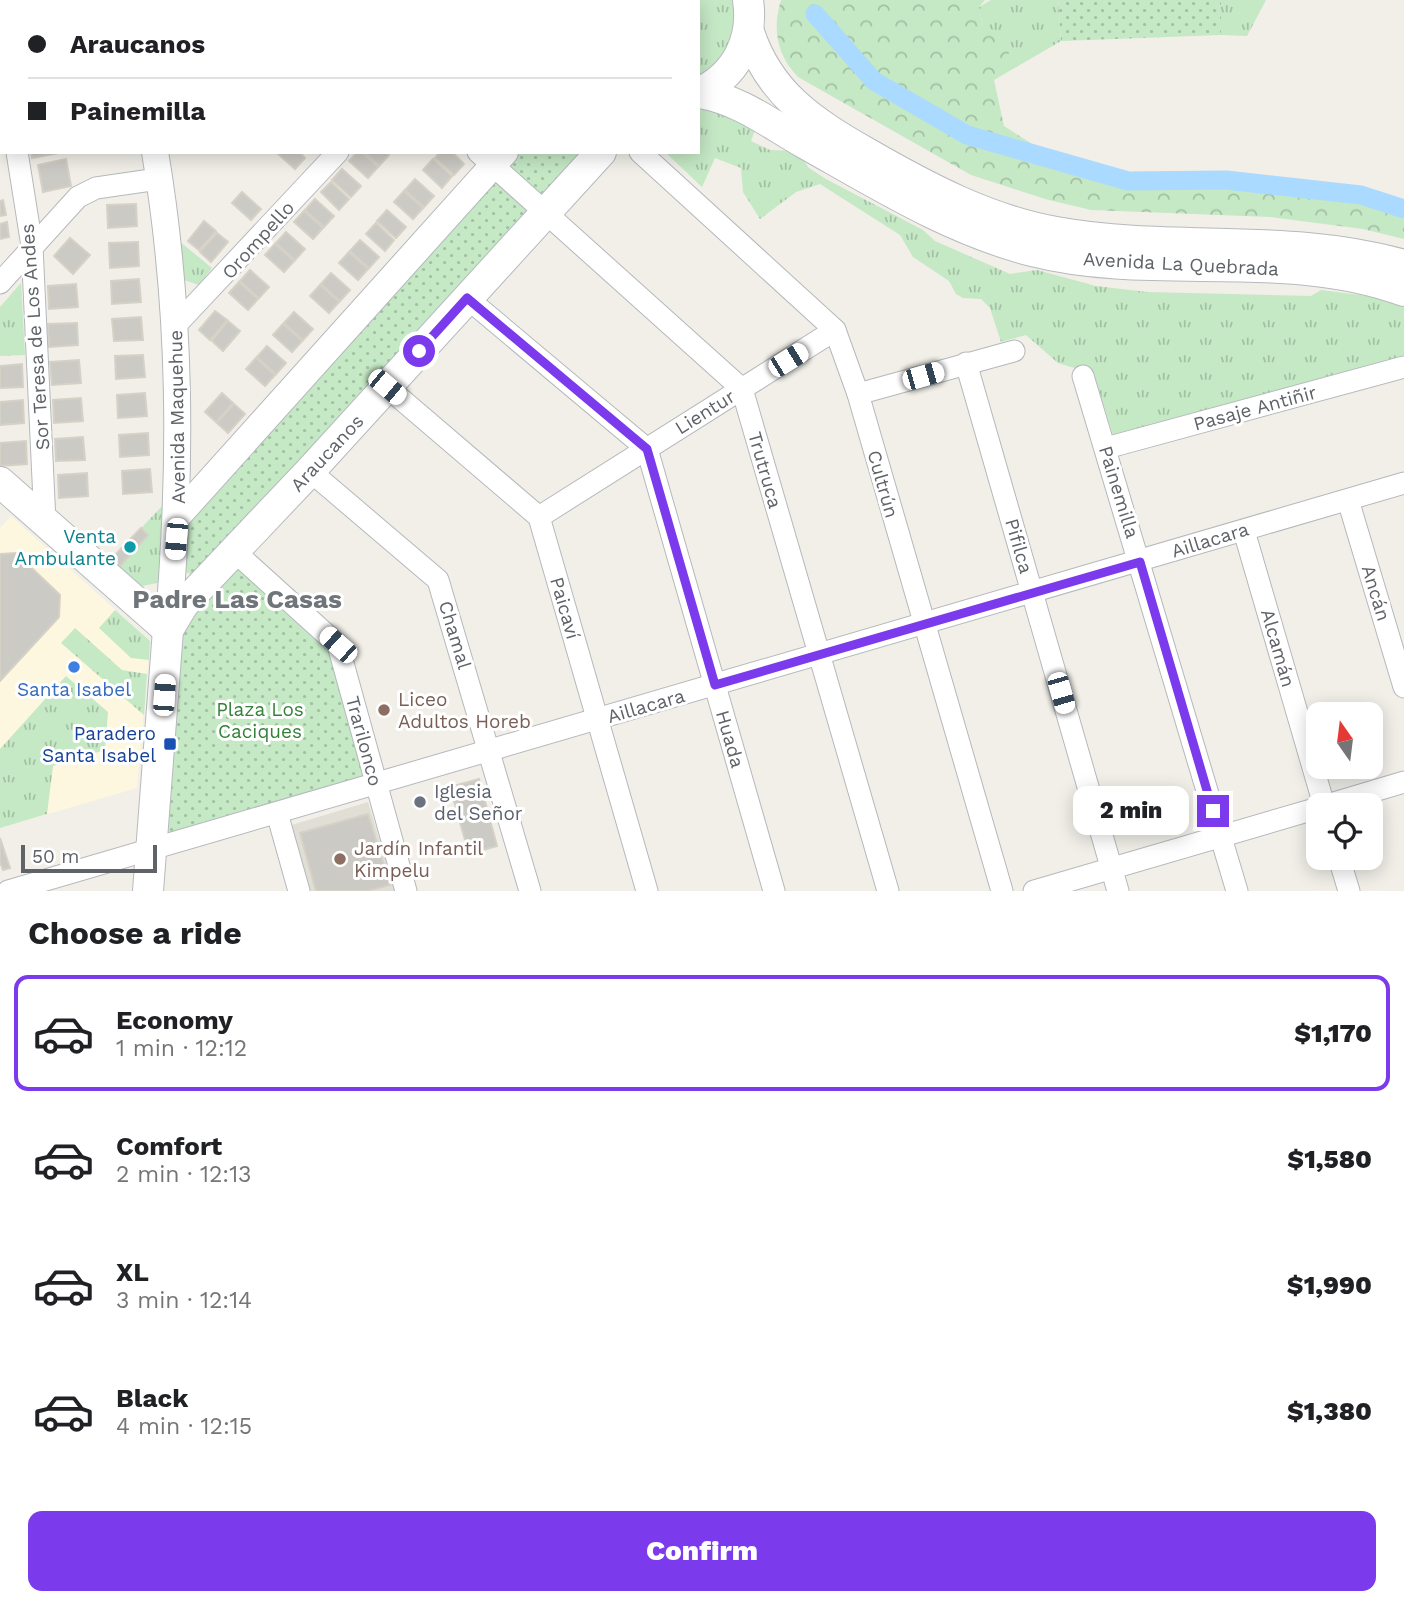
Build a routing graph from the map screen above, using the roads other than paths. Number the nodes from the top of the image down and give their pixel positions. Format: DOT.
graph roads {
  1 [pos="748,0"];
  2 [pos="749,32"];
  3 [pos="700,92"];
  4 [pos="700,93"];
  5 [pos="17,154"];
  6 [pos="336,154"];
  7 [pos="599,154"];
  8 [pos="642,154"];
  9 [pos="492,157"];
  10 [pos="159,162"];
  11 [pos="545,213"];
  12 [pos="32,246"];
  13 [pos="1404,265"];
  14 [pos="0,283"];
  15 [pos="1404,292"];
  16 [pos="467,298"];
  17 [pos="176,325"];
  18 [pos="835,330"];
  19 [pos="1014,351"];
  20 [pos="966,363"];
  21 [pos="1404,367"];
  22 [pos="1083,376"];
  23 [pos="387,387"];
  24 [pos="742,389"];
  25 [pos="858,394"];
  26 [pos="1106,448"];
  27 [pos="647,449"];
  28 [pos="310,471"];
  29 [pos="0,482"];
  30 [pos="1404,483"];
  31 [pos="1348,499"];
  32 [pos="178,516"];
  33 [pos="539,517"];
  34 [pos="46,522"];
  35 [pos="1244,531"];
  36 [pos="234,551"];
  37 [pos="1140,562"];
  38 [pos="1032,593"];
  39 [pos="922,625"];
  40 [pos="169,630"];
  41 [pos="819,655"];
  42 [pos="715,685"];
  43 [pos="1404,687"];
  44 [pos="598,720"];
  45 [pos="489,751"];
  46 [pos="1404,782"];
  47 [pos="375,784"];
  48 [pos="1322,793"];
  49 [pos="1367,793"];
  50 [pos="1306,811"];
  51 [pos="277,813"];
  52 [pos="1221,836"];
  53 [pos="152,849"];
  54 [pos="1112,868"];
  55 [pos="1343,870"];
  56 [pos="8,891"];
  57 [pos="148,891"];
  58 [pos="299,891"];
  59 [pos="406,891"];
  60 [pos="530,891"];
  61 [pos="647,891"];
  62 [pos="774,891"];
  63 [pos="888,891"];
  64 [pos="1002,891"];
  65 [pos="1034,891"];
  66 [pos="1118,891"];
  67 [pos="1237,891"];
  68 [pos="1349,891"];
  1 -- 2 [label="main road"];
  2 -- 3 [label="main road"];
  2 -- 13 [label="main road, Avenida La Quebrada"];
  4 -- 15 [label="main road, Avenida La Quebrada"];
  5 -- 12 [label="street, Sor Teresa de Los Andes"];
  6 -- 17 [label="street, Orompello"];
  7 -- 11 [label="main road, Araucanos"];
  8 -- 18 [label="street, Cultrún"];
  9 -- 11 [label="street"];
  9 -- 32 [label="street"];
  10 -- 12 [label="street"];
  10 -- 17 [label="street, Avenida Maquehue"];
  11 -- 16 [label="main road, Araucanos"];
  11 -- 24 [label="street"];
  12 -- 14 [label="street"];
  12 -- 34 [label="street, Sor Teresa de Los Andes"];
  16 -- 23 [label="main road, Araucanos"];
  16 -- 27 [label="street"];
  17 -- 32 [label="street, Avenida Maquehue"];
  18 -- 24 [label="street, Lientur"];
  18 -- 25 [label="street, Cultrún"];
  19 -- 20 [label="street"];
  20 -- 25 [label="street"];
  20 -- 38 [label="street, Pifilca"];
  21 -- 26 [label="street, Pasaje Antiñir"];
  22 -- 26 [label="street, Painemilla"];
  23 -- 28 [label="main road, Araucanos"];
  23 -- 33 [label="street"];
  24 -- 27 [label="street, Lientur"];
  24 -- 41 [label="street, Trutruca"];
  25 -- 39 [label="street, Cultrún"];
  26 -- 37 [label="street, Painemilla"];
  27 -- 33 [label="street, Lientur"];
  27 -- 42 [label="street, Huada"];
  28 -- 36 [label="main road, Araucanos"];
  28 -- 45 [label="street, Chamal"];
  29 -- 34 [label="main road"];
  30 -- 31 [label="street, Aillacara"];
  31 -- 35 [label="street, Aillacara"];
  31 -- 43 [label="street, Ancán"];
  32 -- 40 [label="street, Avenida Maquehue"];
  33 -- 44 [label="street, Paicaví"];
  34 -- 40 [label="main road"];
  35 -- 37 [label="street, Aillacara"];
  35 -- 48 [label="street, Alcamán"];
  36 -- 40 [label="main road, Araucanos"];
  36 -- 47 [label="street, Trarilonco"];
  37 -- 38 [label="street, Aillacara"];
  37 -- 52 [label="street, Painemilla"];
  38 -- 39 [label="street, Aillacara"];
  38 -- 54 [label="street, Pifilca"];
  39 -- 41 [label="street, Aillacara"];
  39 -- 64 [label="street, Cultrún"];
  40 -- 53 [label="main road, Avenida Maquehue"];
  41 -- 42 [label="street, Aillacara"];
  41 -- 63 [label="street, Trutruca"];
  42 -- 44 [label="street, Aillacara"];
  42 -- 62 [label="street, Huada"];
  44 -- 45 [label="street, Aillacara"];
  44 -- 61 [label="street, Paicaví"];
  45 -- 47 [label="street, Aillacara"];
  45 -- 60 [label="street, Chamal"];
  46 -- 49 [label="street"];
  47 -- 51 [label="street, Aillacara"];
  47 -- 59 [label="street, Trarilonco"];
  50 -- 52 [label="street"];
  51 -- 53 [label="street, Aillacara"];
  51 -- 58 [label="street"];
  52 -- 54 [label="street"];
  52 -- 67 [label="street, Painemilla"];
  53 -- 56 [label="street, Aillacara"];
  53 -- 57 [label="main road, Avenida Maquehue"];
  54 -- 65 [label="street"];
  54 -- 66 [label="street, Pifilca"];
  55 -- 68 [label="street"];
}
